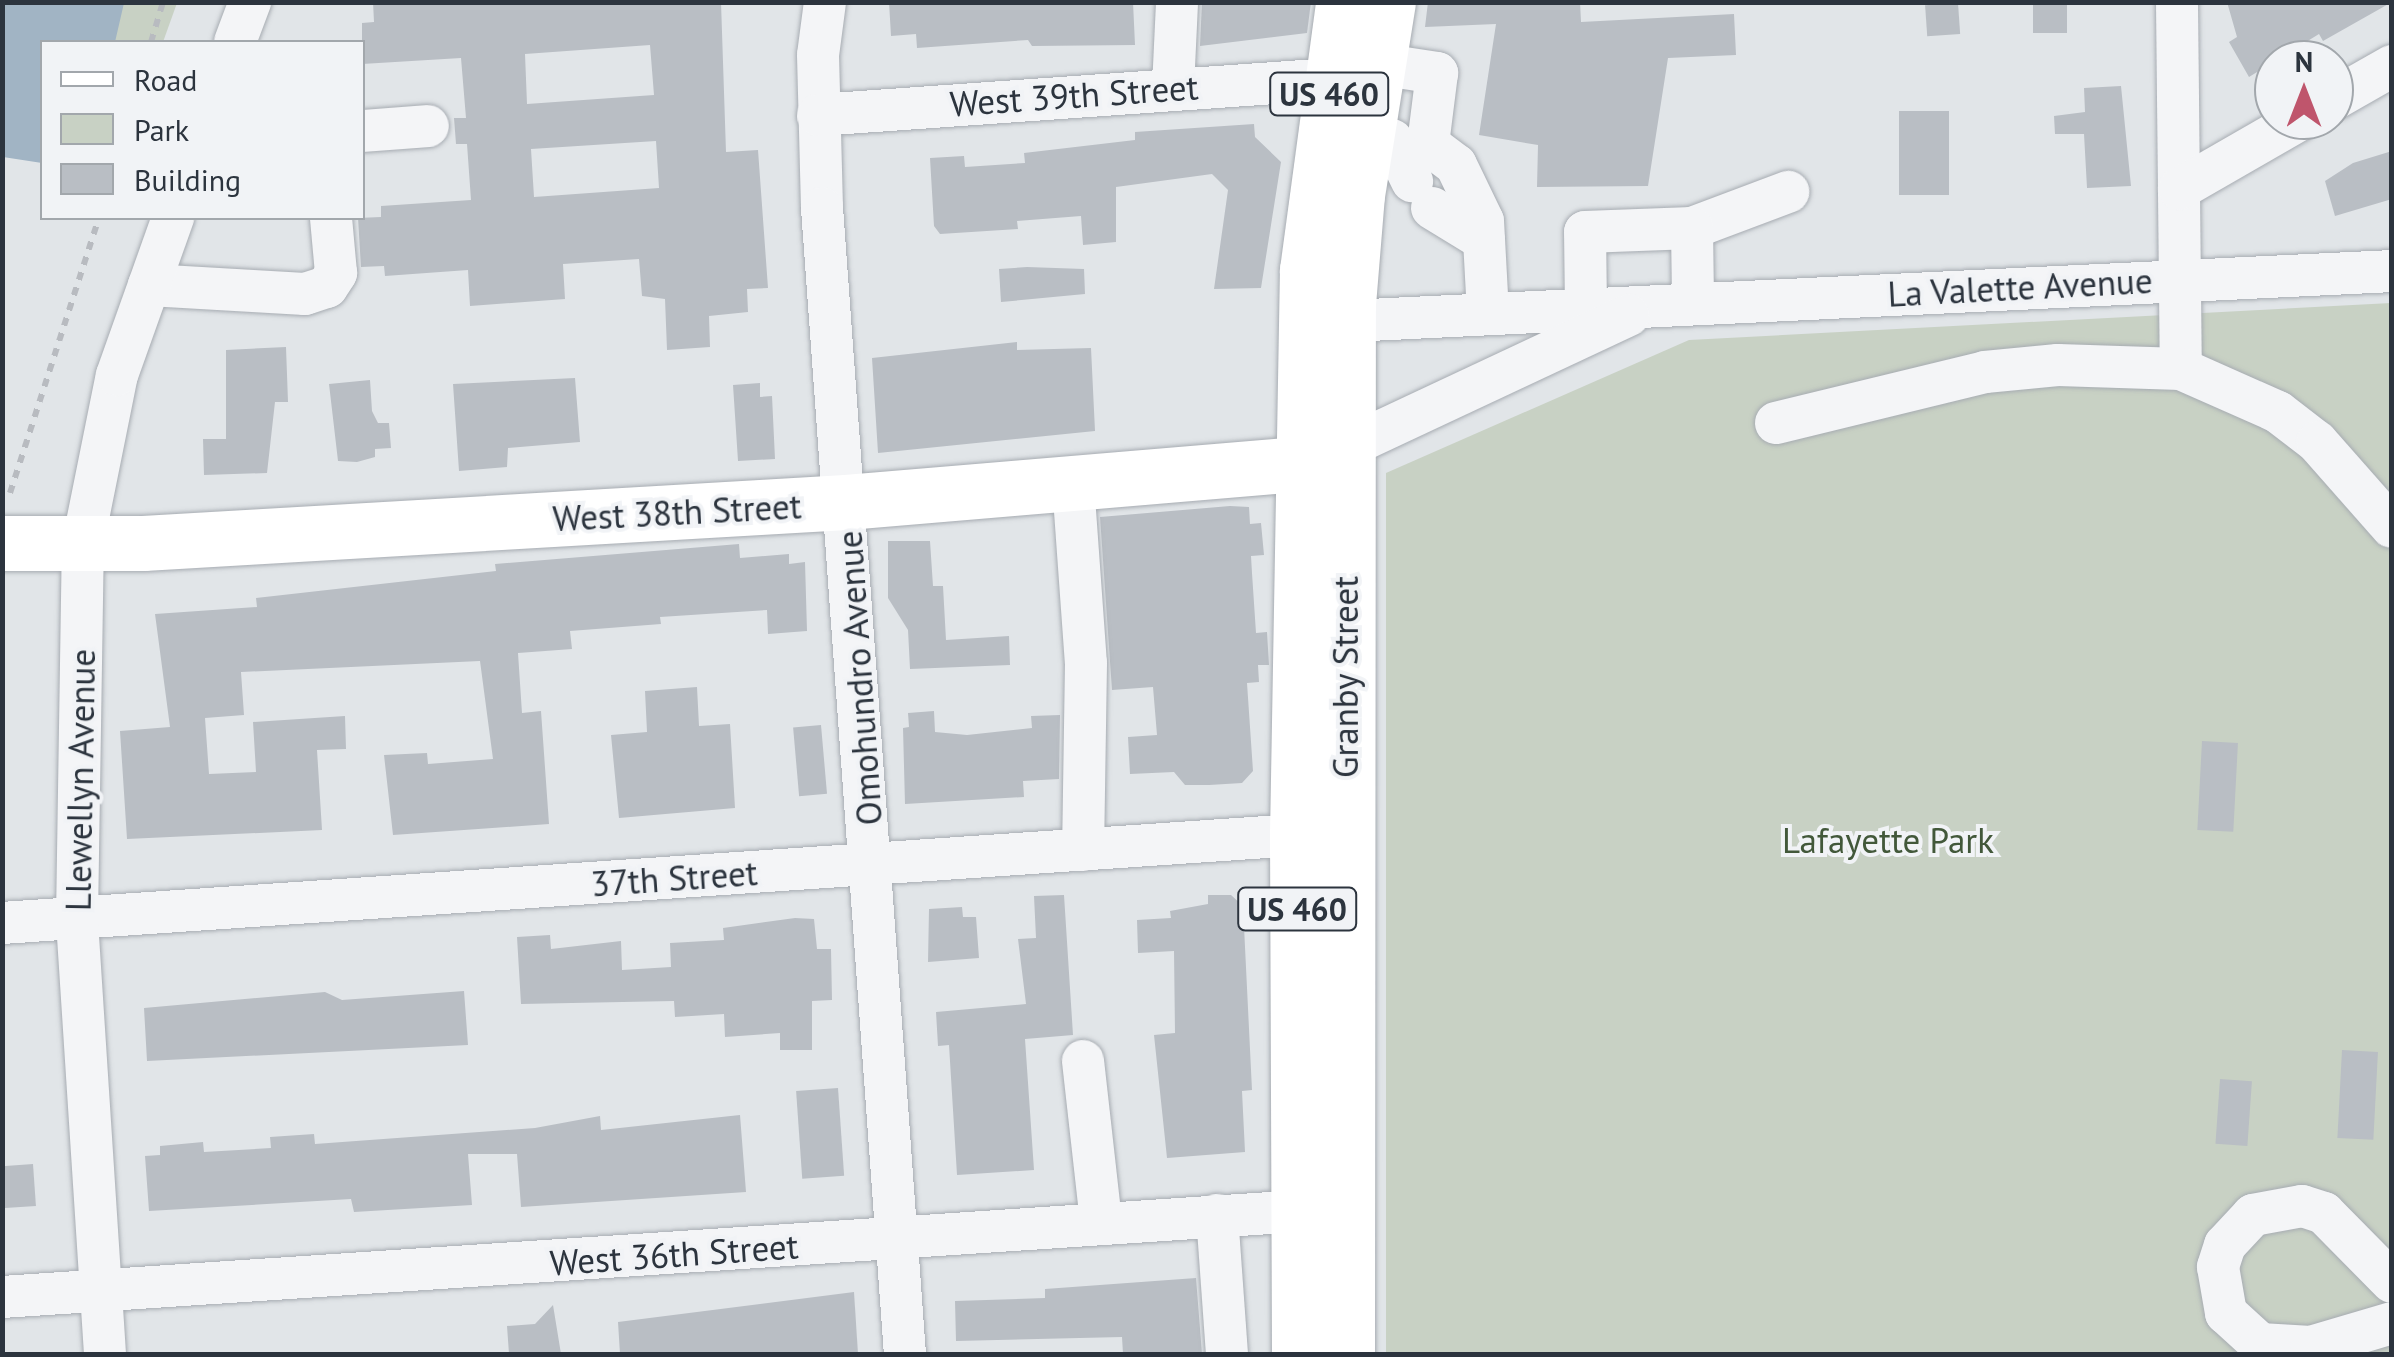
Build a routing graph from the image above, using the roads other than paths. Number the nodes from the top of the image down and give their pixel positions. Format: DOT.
graph roads {
  1 [pos="250,2"];
  2 [pos="825,2"];
  3 [pos="1177,2"];
  4 [pos="1343,2"];
  5 [pos="1388,2"];
  6 [pos="2177,2"];
  7 [pos="237,40"];
  8 [pos="2392,66"];
  9 [pos="1354,72"];
  10 [pos="1173,88"];
  11 [pos="2354,88"];
  12 [pos="818,115"];
  13 [pos="428,126"];
  14 [pos="365,131"];
  15 [pos="2264,140"];
  16 [pos="1414,169"];
  17 [pos="2179,189"];
  18 [pos="1788,192"];
  19 [pos="172,220"];
  20 [pos="332,220"];
  21 [pos="1692,228"];
  22 [pos="1484,240"];
  23 [pos="2392,271"];
  24 [pos="2179,280"];
  25 [pos="149,285"];
  26 [pos="1693,304"];
  27 [pos="1648,307"];
  28 [pos="1586,310"];
  29 [pos="1488,314"];
  30 [pos="1348,321"];
  31 [pos="2181,369"];
  32 [pos="1776,424"];
  33 [pos="1324,456"];
  34 [pos="1074,483"];
  35 [pos="846,502"];
  36 [pos="6,518"];
  37 [pos="2392,526"];
  38 [pos="83,543"];
  39 [pos="1321,833"];
  40 [pos="1083,850"];
  41 [pos="873,864"];
  42 [pos="77,918"];
  43 [pos="2,922"];
  44 [pos="1083,1061"];
  45 [pos="1322,1209"];
  46 [pos="1216,1215"];
  47 [pos="1101,1222"];
  48 [pos="896,1239"];
  49 [pos="2392,1282"];
  50 [pos="100,1290"];
  51 [pos="2,1296"];
  52 [pos="2392,1322"];
  53 [pos="105,1354"];
  54 [pos="905,1354"];
  55 [pos="1227,1354"];
  56 [pos="1299,1354"];
  57 [pos="1347,1354"];
  1 -- 7 [label="street"];
  2 -- 12 [label="street, Omohundro Avenue"];
  3 -- 10 [label="street"];
  4 -- 9 [label="main road, Granby Street / US 460"];
  5 -- 9 [label="main road, Granby Street / US 460"];
  6 -- 17 [label="street"];
  8 -- 11 [label="street"];
  9 -- 10 [label="street, West 39th Street"];
  9 -- 16 [label="main road, Granby Street / US 460"];
  9 -- 33 [label="main road, Granby Street / US 460"];
  10 -- 12 [label="street, West 39th Street"];
  12 -- 35 [label="street, Omohundro Avenue"];
  13 -- 14 [label="street"];
  15 -- 17 [label="street"];
  16 -- 22 [label="street"];
  16 -- 22 [label="street"];
  16 -- 30 [label="main road, Granby Street / US 460"];
  17 -- 24 [label="street"];
  18 -- 21 [label="street"];
  19 -- 25 [label="street, Llewellyn Avenue"];
  20 -- 25 [label="street"];
  21 -- 26 [label="street"];
  21 -- 28 [label="street"];
  22 -- 29 [label="street"];
  23 -- 24 [label="street, La Valette Avenue"];
  24 -- 26 [label="street, La Valette Avenue"];
  24 -- 31 [label="street"];
  25 -- 38 [label="street, Llewellyn Avenue"];
  26 -- 27 [label="street, La Valette Avenue"];
  27 -- 28 [label="street, La Valette Avenue"];
  27 -- 33 [label="street, La Valette Avenue"];
  28 -- 29 [label="street, La Valette Avenue"];
  29 -- 30 [label="street, La Valette Avenue"];
  30 -- 33 [label="main road, Granby Street / US 460"];
  31 -- 32 [label="street"];
  31 -- 37 [label="street"];
  33 -- 34 [label="main road, West 38th Street"];
  33 -- 39 [label="main road, Granby Street / US 460"];
  34 -- 35 [label="main road, West 38th Street"];
  34 -- 40 [label="street"];
  35 -- 38 [label="main road, West 38th Street"];
  35 -- 41 [label="street, Omohundro Avenue"];
  36 -- 38 [label="main road, West 38th Street"];
  38 -- 42 [label="street, Llewellyn Avenue"];
  39 -- 40 [label="street, 37th Street"];
  39 -- 45 [label="main road, Granby Street / US 460"];
  40 -- 41 [label="street, 37th Street"];
  41 -- 42 [label="street, 37th Street"];
  41 -- 48 [label="street, Omohundro Avenue"];
  42 -- 43 [label="street, 37th Street"];
  42 -- 50 [label="street, Llewellyn Avenue"];
  44 -- 47 [label="street"];
  45 -- 46 [label="street, West 36th Street"];
  45 -- 56 [label="main road, Granby Street / US 460"];
  45 -- 57 [label="main road, Granby Street / US 460"];
  46 -- 47 [label="street, West 36th Street"];
  46 -- 55 [label="street"];
  47 -- 48 [label="street, West 36th Street"];
  48 -- 50 [label="street, West 36th Street"];
  48 -- 54 [label="street, Omohundro Avenue"];
  49 -- 52 [label="street"];
  50 -- 51 [label="street, West 36th Street"];
  50 -- 53 [label="street, Llewellyn Avenue"];
}
